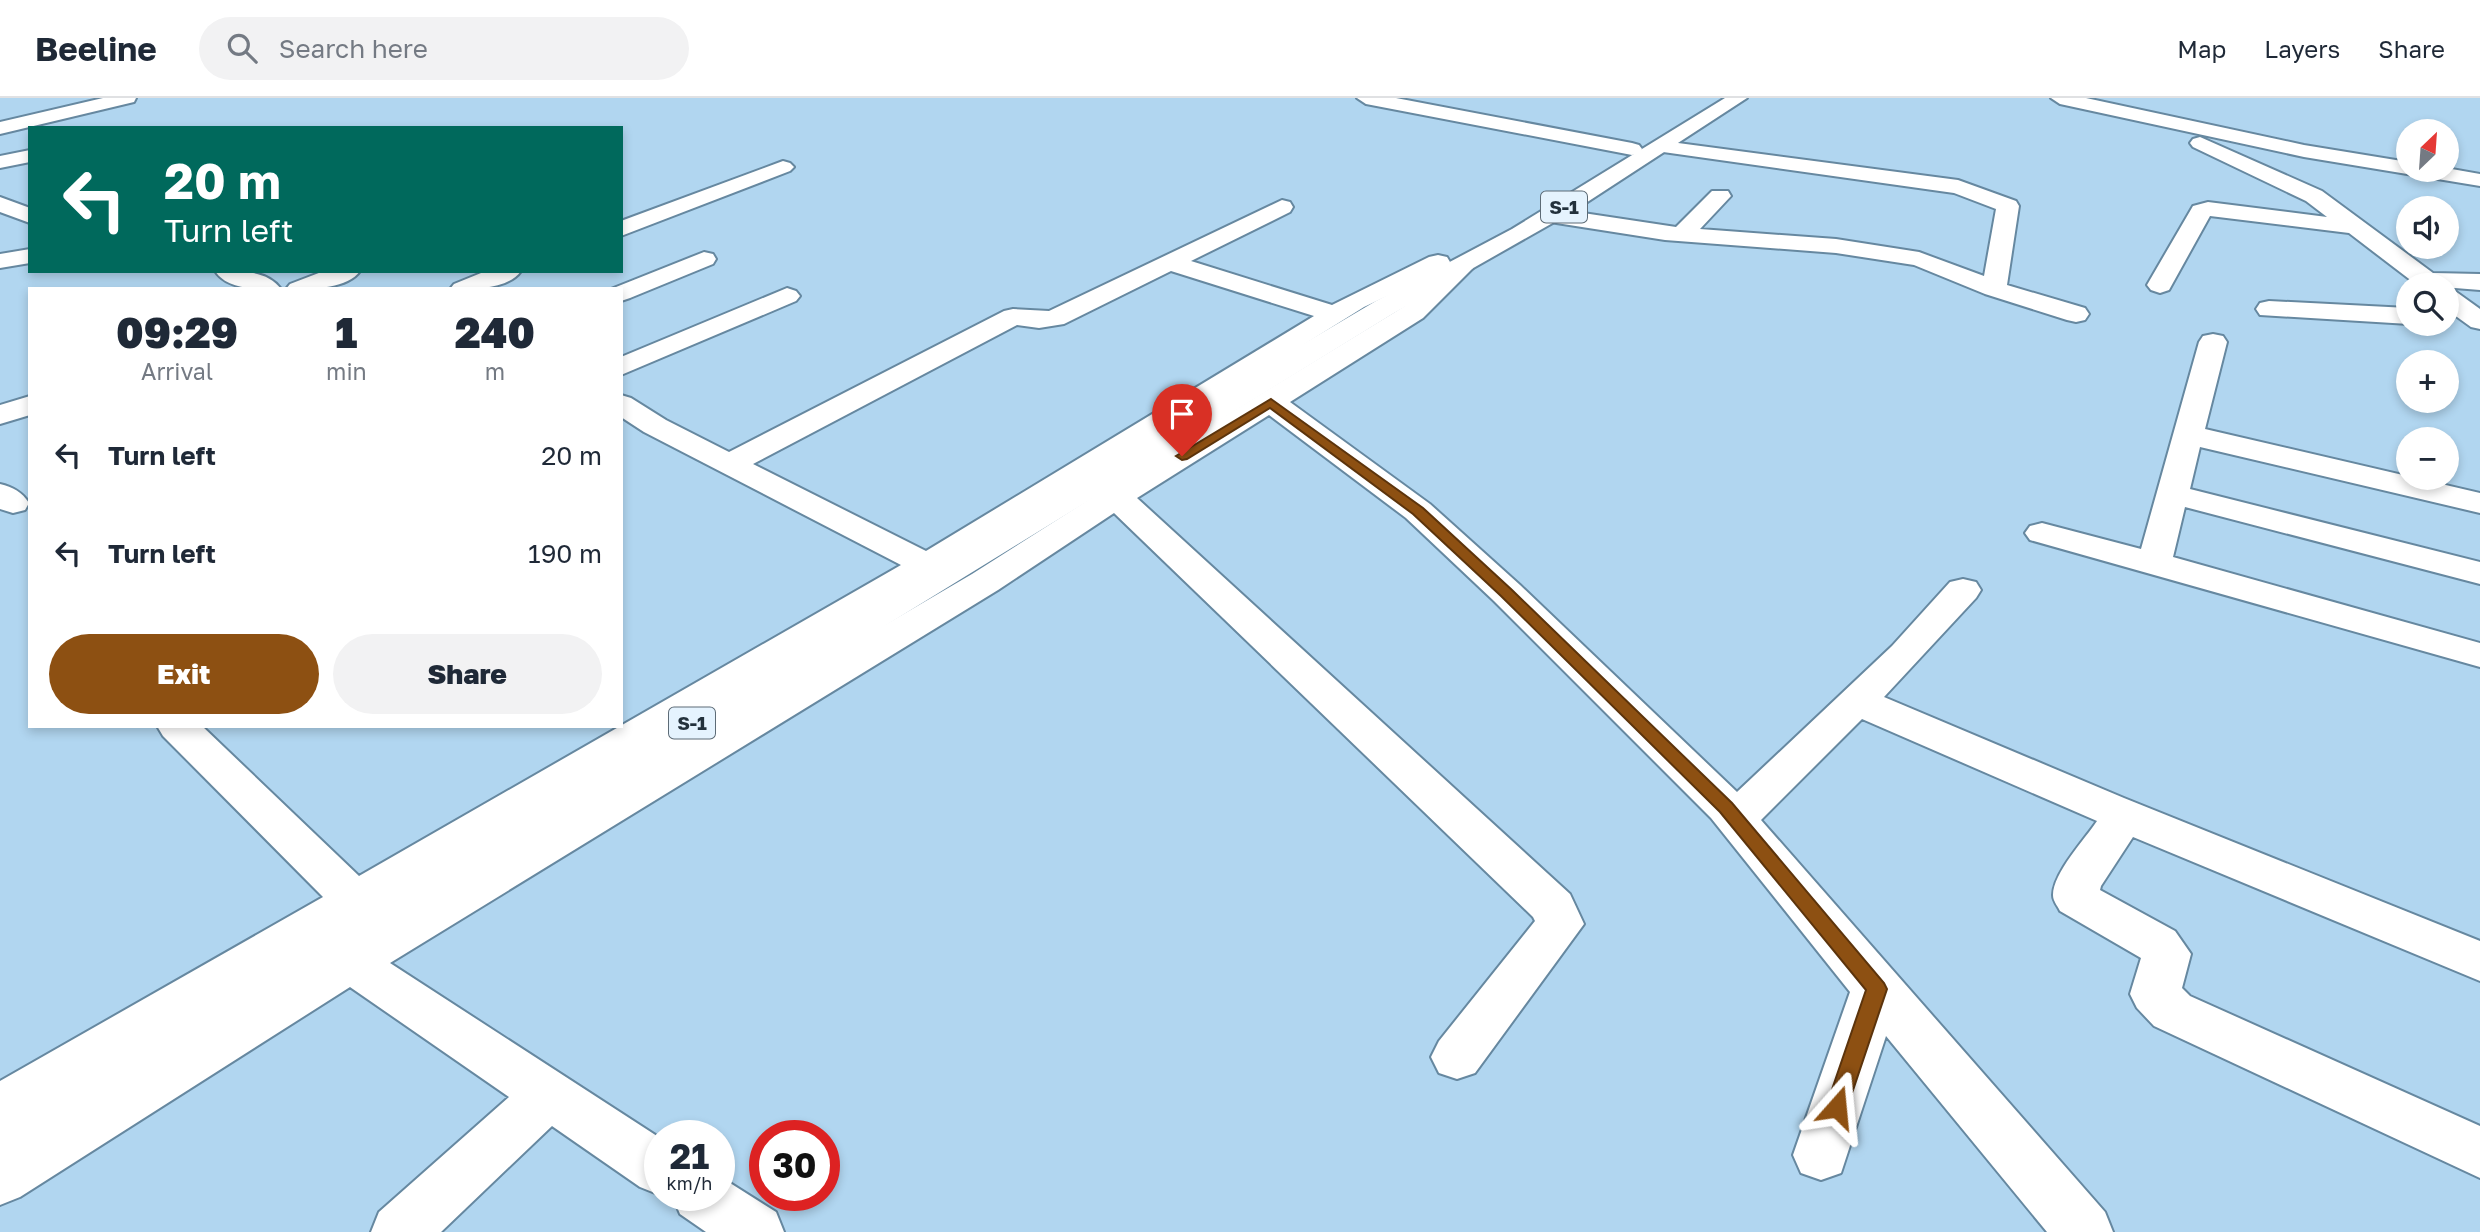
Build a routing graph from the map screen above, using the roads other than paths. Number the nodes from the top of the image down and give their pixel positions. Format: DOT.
graph roads {
  1 [pos="127,98"];
  2 [pos="1366,98"];
  3 [pos="1712,98"];
  4 [pos="1738,98"];
  5 [pos="2060,98"];
  6 [pos="2113,103"];
  7 [pos="2152,118"];
  8 [pos="0,128"];
  9 [pos="1663,147"];
  10 [pos="1632,149"];
  11 [pos="28,156"];
  12 [pos="0,162"];
  13 [pos="2396,166"];
  14 [pos="783,167"];
  15 [pos="2459,177"];
  16 [pos="2480,180"];
  17 [pos="1720,196"];
  18 [pos="0,204"];
  19 [pos="1282,207"];
  20 [pos="28,215"];
  21 [pos="1550,215"];
  22 [pos="623,228"];
  23 [pos="2357,228"];
  24 [pos="1682,234"];
  25 [pos="28,256"];
  26 [pos="704,259"];
  27 [pos="0,261"];
  28 [pos="1168,261"];
  29 [pos="1450,265"];
  30 [pos="232,273"];
  31 [pos="343,273"];
  32 [pos="504,273"];
  33 [pos="2416,273"];
  34 [pos="2480,282"];
  35 [pos="2459,284"];
  36 [pos="2160,285"];
  37 [pos="263,287"];
  38 [pos="304,287"];
  39 [pos="468,287"];
  40 [pos="1994,289"];
  41 [pos="623,292"];
  42 [pos="787,296"];
  43 [pos="2459,305"];
  44 [pos="2269,309"];
  45 [pos="1335,314"];
  46 [pos="2076,314"];
  47 [pos="2396,315"];
  48 [pos="2459,319"];
  49 [pos="2479,320"];
  50 [pos="2213,342"];
  51 [pos="623,366"];
  52 [pos="1271,402"];
  53 [pos="623,405"];
  54 [pos="28,406"];
  55 [pos="0,415"];
  56 [pos="655,426"];
  57 [pos="2189,435"];
  58 [pos="623,439"];
  59 [pos="729,464"];
  60 [pos="2173,494"];
  61 [pos="1116,497"];
  62 [pos="2480,503"];
  63 [pos="2042,533"];
  64 [pos="2154,563"];
  65 [pos="927,565"];
  66 [pos="2480,573"];
  67 [pos="1963,590"];
  68 [pos="2480,655"];
  69 [pos="1857,701"];
  70 [pos="635,721"];
  71 [pos="179,728"];
  72 [pos="2125,815"];
  73 [pos="1735,819"];
  74 [pos="355,900"];
  75 [pos="2480,961"];
  76 [pos="351,962"];
  77 [pos="1877,989"];
  78 [pos="1457,1057"];
  79 [pos="549,1095"];
  80 [pos="0,1109"];
  81 [pos="0,1141"];
  82 [pos="2480,1153"];
  83 [pos="1821,1155"];
  84 [pos="644,1158"];
  85 [pos="0,1179"];
  86 [pos="724,1211"];
  87 [pos="400,1232"];
  88 [pos="755,1232"];
  89 [pos="2084,1232"];
  1 -- 8 [label="street"];
  2 -- 10 [label="street"];
  3 -- 10 [label="street, S-1"];
  4 -- 9 [label="street, S-1"];
  5 -- 6 [label="street"];
  6 -- 7 [label="street"];
  7 -- 13 [label="street"];
  7 -- 23 [label="street"];
  9 -- 21 [label="street, S-1"];
  9 -- 40 [label="street"];
  10 -- 29 [label="street, S-1"];
  11 -- 12 [label="street"];
  14 -- 22 [label="street"];
  15 -- 16 [label="street"];
  17 -- 24 [label="street"];
  18 -- 20 [label="street"];
  19 -- 28 [label="street"];
  21 -- 24 [label="street"];
  21 -- 29 [label="street, S-1"];
  23 -- 33 [label="street"];
  23 -- 36 [label="street"];
  24 -- 40 [label="street"];
  25 -- 27 [label="street"];
  26 -- 41 [label="street"];
  28 -- 45 [label="street"];
  28 -- 59 [label="street"];
  29 -- 45 [label="street"];
  29 -- 52 [label="street"];
  29 -- 81 [label="street, S-1"];
  30 -- 37 [label="street"];
  31 -- 38 [label="street"];
  32 -- 39 [label="street"];
  34 -- 35 [label="street"];
  40 -- 46 [label="street"];
  42 -- 51 [label="street"];
  43 -- 49 [label="street"];
  44 -- 47 [label="street"];
  45 -- 65 [label="street"];
  48 -- 49 [label="street"];
  50 -- 57 [label="street"];
  52 -- 61 [label="street"];
  52 -- 73 [label="street"];
  53 -- 56 [label="street"];
  54 -- 55 [label="street"];
  56 -- 58 [label="street"];
  56 -- 59 [label="street"];
  57 -- 60 [label="street"];
  57 -- 62 [label="street"];
  59 -- 65 [label="street"];
  60 -- 64 [label="street"];
  60 -- 66 [label="street"];
  61 -- 76 [label="street"];
  61 -- 78 [label="street"];
  63 -- 64 [label="street"];
  64 -- 68 [label="street"];
  65 -- 70 [label="street"];
  67 -- 69 [label="street"];
  69 -- 72 [label="street"];
  69 -- 73 [label="street"];
  70 -- 74 [label="street"];
  71 -- 74 [label="street"];
  72 -- 75 [label="street"];
  72 -- 82 [label="street"];
  73 -- 77 [label="street"];
  74 -- 80 [label="street"];
  76 -- 79 [label="street"];
  76 -- 85 [label="street"];
  77 -- 83 [label="street"];
  77 -- 89 [label="street"];
  79 -- 84 [label="street"];
  79 -- 87 [label="street"];
  86 -- 88 [label="street"];
}
